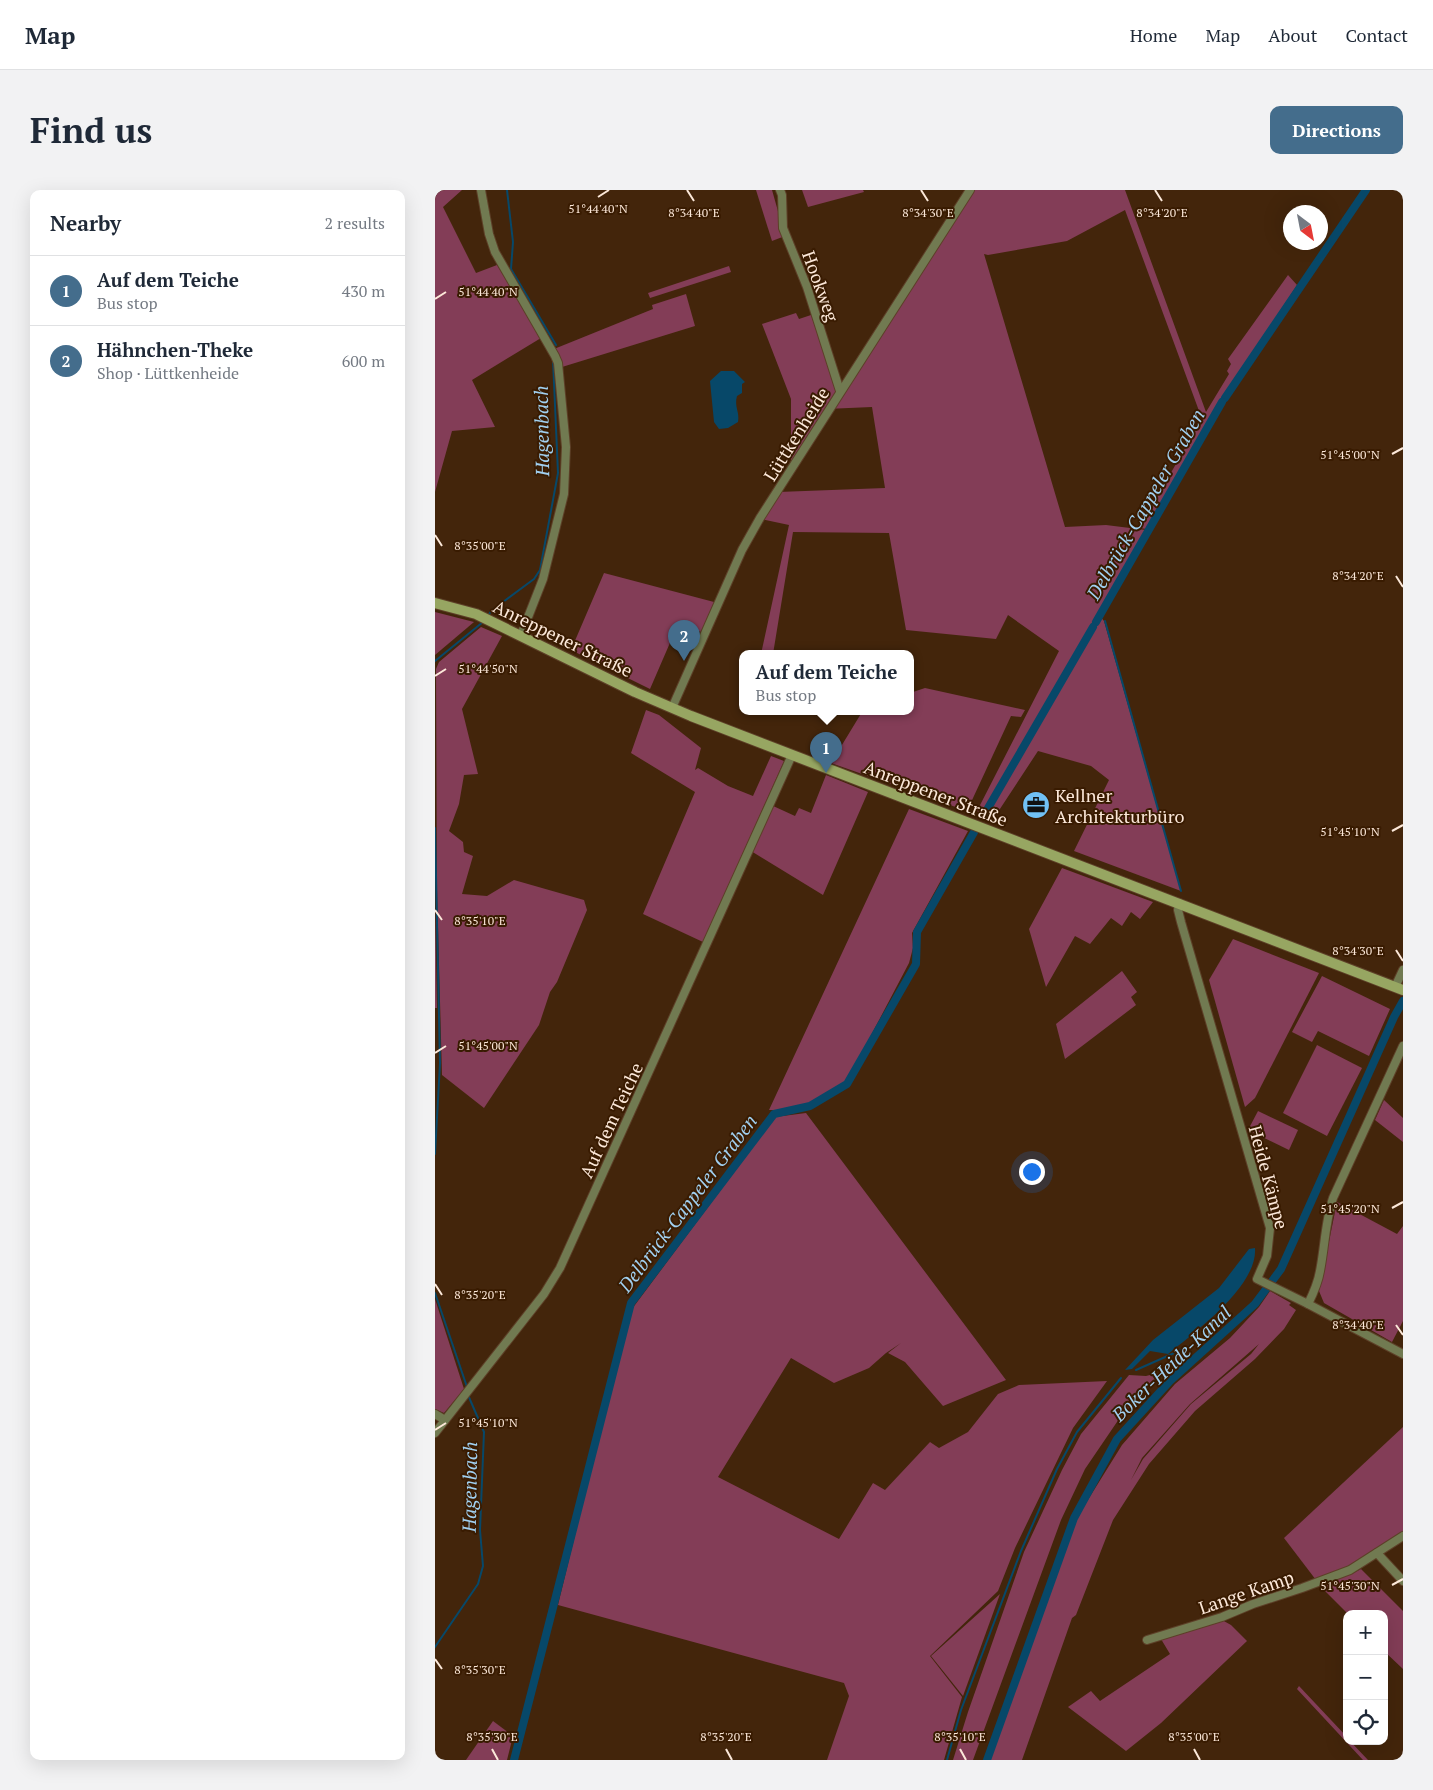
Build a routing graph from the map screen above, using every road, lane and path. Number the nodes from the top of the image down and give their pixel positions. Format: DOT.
graph roads {
  1 [pos="481,190"];
  2 [pos="780,190"];
  3 [pos="968,191"];
  4 [pos="840,391"];
  5 [pos="435,603"];
  6 [pos="521,635"];
  7 [pos="672,708"];
  8 [pos="792,756"];
  9 [pos="1179,903"];
  10 [pos="1403,970"];
  11 [pos="1399,989"];
  12 [pos="1403,1046"];
  13 [pos="1308,1304"];
  14 [pos="1403,1354"];
  15 [pos="435,1414"];
  16 [pos="445,1420"];
  17 [pos="435,1433"];
  18 [pos="1403,1536"];
  19 [pos="1377,1553"];
  20 [pos="1403,1581"];
  21 [pos="1147,1640"];
  1 -- 6 [label="street"];
  2 -- 4 [label="street, Hookweg"];
  3 -- 4 [label="street, Lüttkenheide"];
  4 -- 7 [label="street, Lüttkenheide"];
  5 -- 6 [label="street, Anreppener Straße"];
  6 -- 7 [label="street, Anreppener Straße"];
  7 -- 8 [label="street, Anreppener Straße"];
  8 -- 9 [label="street, Anreppener Straße"];
  8 -- 16 [label="street, Auf dem Teiche"];
  9 -- 11 [label="street, Anreppener Straße"];
  9 -- 13 [label="street, Heide Kämpe"];
  10 -- 11 [label="street"];
  12 -- 13 [label="street"];
  13 -- 14 [label="street"];
  15 -- 16 [label="street"];
  16 -- 17 [label="street, Auf dem Teiche"];
  18 -- 19 [label="street, Lange Kamp"];
  19 -- 20 [label="street"];
  19 -- 21 [label="street, Lange Kamp"];
}
